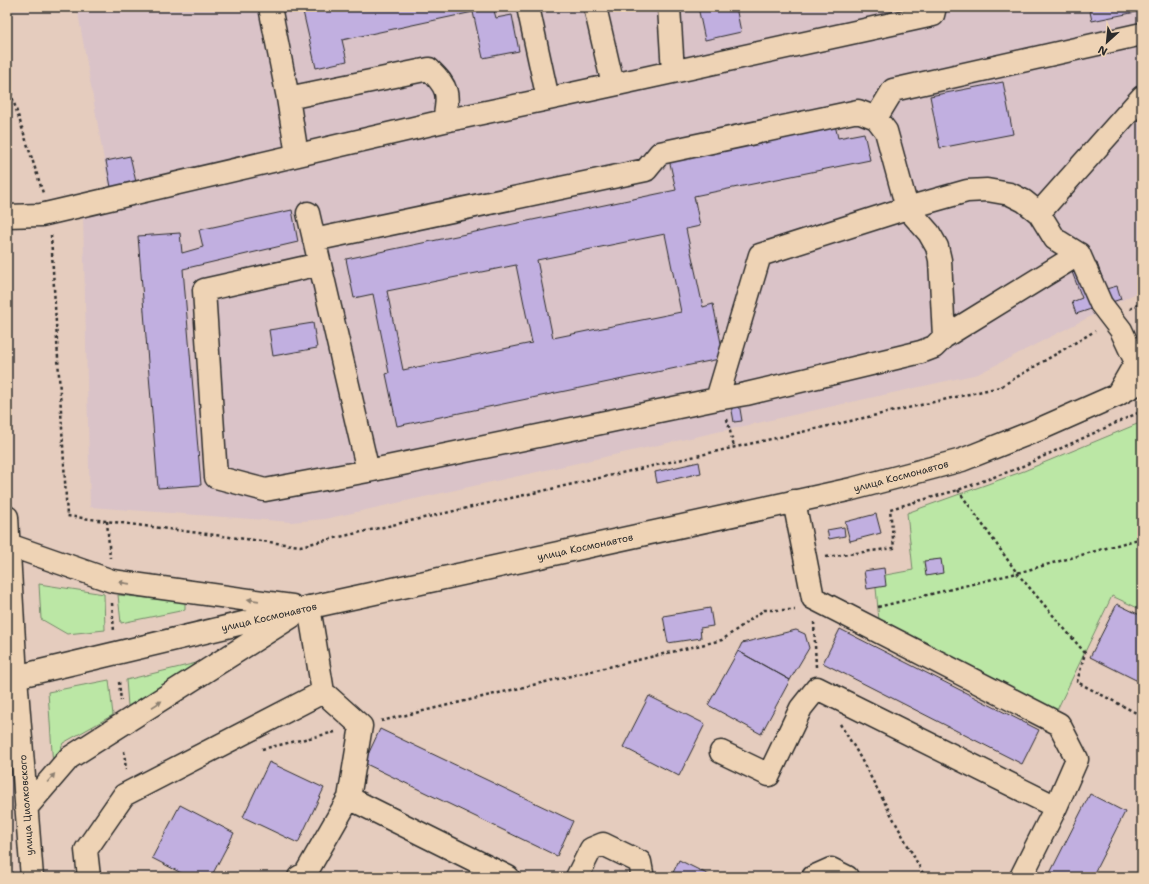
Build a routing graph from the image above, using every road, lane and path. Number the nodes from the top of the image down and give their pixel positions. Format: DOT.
graph roads {
  1 [pos="270,7"];
  2 [pos="528,7"];
  3 [pos="594,7"];
  4 [pos="669,7"];
  5 [pos="935,7"];
  6 [pos="1142,34"];
  7 [pos="673,72"];
  8 [pos="7,81"];
  9 [pos="613,85"];
  10 [pos="1142,97"];
  11 [pos="288,98"];
  12 [pos="548,99"];
  13 [pos="876,118"];
  14 [pos="444,121"];
  15 [pos="297,155"];
  16 [pos="907,208"];
  17 [pos="49,213"];
  18 [pos="308,213"];
  19 [pos="1039,213"];
  20 [pos="7,216"];
  21 [pos="314,240"];
  22 [pos="1079,254"];
  23 [pos="320,264"];
  24 [pos="1142,302"];
  25 [pos="1117,326"];
  26 [pos="944,337"];
  27 [pos="1142,338"];
  28 [pos="1142,381"];
  29 [pos="1117,395"];
  30 [pos="720,398"];
  31 [pos="1142,411"];
  32 [pos="734,447"];
  33 [pos="368,471"];
  34 [pos="958,490"];
  35 [pos="794,501"];
  36 [pos="7,517"];
  37 [pos="106,521"];
  38 [pos="1142,538"];
  39 [pos="9,545"];
  40 [pos="110,559"];
  41 [pos="806,560"];
  42 [pos="1017,573"];
  43 [pos="112,600"];
  44 [pos="813,604"];
  45 [pos="307,607"];
  46 [pos="878,607"];
  47 [pos="114,634"];
  48 [pos="12,678"];
  49 [pos="119,682"];
  50 [pos="817,688"];
  51 [pos="323,692"];
  52 [pos="122,703"];
  53 [pos="1142,716"];
  54 [pos="838,722"];
  55 [pos="361,726"];
  56 [pos="257,750"];
  57 [pos="124,751"];
  58 [pos="721,752"];
  59 [pos="127,772"];
  60 [pos="349,798"];
  61 [pos="26,808"];
  62 [pos="1056,808"];
  63 [pos="304,876"];
  64 [pos="32,877"];
  65 [pos="89,877"];
  66 [pos="508,877"];
  67 [pos="577,877"];
  68 [pos="641,877"];
  69 [pos="813,877"];
  70 [pos="847,877"];
  71 [pos="925,877"];
  72 [pos="1021,877"];
  1 -- 11 [label="main road"];
  2 -- 12 [label="main road"];
  3 -- 9 [label="main road"];
  4 -- 7 [label="main road"];
  5 -- 7 [label="main road"];
  6 -- 13 [label="main road"];
  7 -- 9 [label="main road"];
  8 -- 17 [label="path"];
  9 -- 12 [label="main road"];
  10 -- 19 [label="main road"];
  11 -- 14 [label="main road"];
  11 -- 15 [label="main road"];
  12 -- 14 [label="main road"];
  13 -- 16 [label="main road"];
  13 -- 21 [label="main road"];
  14 -- 15 [label="main road"];
  15 -- 17 [label="main road"];
  16 -- 19 [label="main road"];
  16 -- 26 [label="main road"];
  16 -- 30 [label="main road"];
  17 -- 20 [label="main road"];
  17 -- 37 [label="path"];
  18 -- 21 [label="main road"];
  19 -- 22 [label="main road"];
  21 -- 23 [label="main road"];
  22 -- 25 [label="main road"];
  22 -- 26 [label="main road"];
  23 -- 33 [label="main road"];
  23 -- 33 [label="main road"];
  24 -- 25 [label="path"];
  25 -- 27 [label="main road"];
  25 -- 29 [label="main road"];
  25 -- 32 [label="path"];
  26 -- 30 [label="main road"];
  28 -- 29 [label="main road, улица Космонавтов"];
  29 -- 35 [label="main road, улица Космонавтов"];
  30 -- 32 [label="path"];
  30 -- 33 [label="main road"];
  31 -- 34 [label="path"];
  32 -- 37 [label="path"];
  34 -- 41 [label="path"];
  34 -- 42 [label="path"];
  35 -- 41 [label="main road"];
  35 -- 45 [label="main road, улица Космонавтов"];
  36 -- 39 [label="main road, улица Циолковского"];
  37 -- 40 [label="path"];
  38 -- 42 [label="path"];
  45 -- 39 [label="main road, one-way"];
  39 -- 48 [label="main road, улица Циолковского"];
  41 -- 44 [label="main road"];
  42 -- 46 [label="path"];
  42 -- 53 [label="path"];
  43 -- 47 [label="path"];
  44 -- 50 [label="path"];
  44 -- 55 [label="path"];
  44 -- 62 [label="main road"];
  45 -- 48 [label="main road, улица Космонавтов"];
  45 -- 51 [label="main road"];
  61 -- 45 [label="main road, one-way"];
  48 -- 61 [label="main road, улица Циолковского"];
  49 -- 52 [label="path"];
  50 -- 58 [label="main road"];
  50 -- 62 [label="main road"];
  51 -- 55 [label="main road"];
  51 -- 65 [label="main road"];
  54 -- 71 [label="path"];
  55 -- 56 [label="path"];
  55 -- 60 [label="main road"];
  57 -- 59 [label="path"];
  60 -- 63 [label="main road"];
  60 -- 66 [label="main road"];
  61 -- 64 [label="main road, улица Циолковского"];
  62 -- 72 [label="main road"];
  67 -- 68 [label="main road"];
  69 -- 70 [label="main road"];
}
